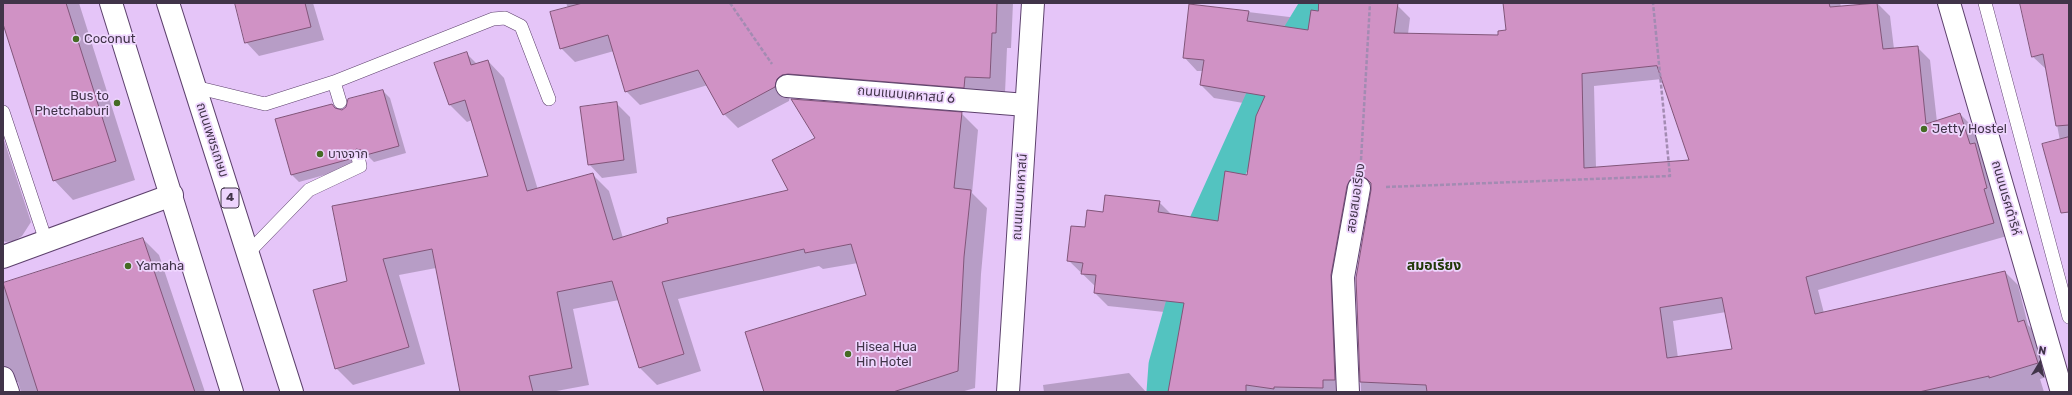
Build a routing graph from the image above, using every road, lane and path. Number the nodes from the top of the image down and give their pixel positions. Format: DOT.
graph roads {
  1 [pos="111,3"];
  2 [pos="168,3"];
  3 [pos="730,3"];
  4 [pos="1033,3"];
  5 [pos="1370,3"];
  6 [pos="1653,3"];
  7 [pos="1949,3"];
  8 [pos="1985,3"];
  9 [pos="334,82"];
  10 [pos="787,86"];
  11 [pos="195,87"];
  12 [pos="548,99"];
  13 [pos="340,102"];
  14 [pos="1026,105"];
  15 [pos="3,112"];
  16 [pos="358,157"];
  17 [pos="1359,188"];
  18 [pos="172,195"];
  19 [pos="46,241"];
  20 [pos="248,254"];
  21 [pos="3,257"];
  22 [pos="2069,317"];
  23 [pos="3,378"];
  24 [pos="2069,384"];
  25 [pos="8,392"];
  26 [pos="232,392"];
  27 [pos="292,392"];
  28 [pos="1008,392"];
  29 [pos="1348,392"];
  30 [pos="2063,392"];
  1 -- 18 [label="street"];
  2 -- 11 [label="street, ถนนเพชรเกษม / 4"];
  3 -- 10 [label="path"];
  4 -- 14 [label="street, ถนนแนบเคหาสน์"];
  5 -- 17 [label="path, สอยสมอเรียง"];
  6 -- 17 [label="path"];
  7 -- 30 [label="street, ถนนนเรศดำริห์"];
  8 -- 22 [label="lane"];
  9 -- 11 [label="lane"];
  9 -- 12 [label="lane"];
  9 -- 13 [label="lane"];
  10 -- 14 [label="street, ถนนแนบเคหาสน์ 6"];
  11 -- 20 [label="street, ถนนเพชรเกษม / 4"];
  14 -- 28 [label="street, ถนนแนบเคหาสน์"];
  15 -- 19 [label="lane"];
  16 -- 20 [label="lane"];
  17 -- 29 [label="street, สอยสมอเรียง"];
  18 -- 19 [label="street"];
  18 -- 26 [label="street"];
  19 -- 21 [label="street"];
  20 -- 27 [label="street, ถนนเพชรเกษม / 4"];
  23 -- 25 [label="street"];
  24 -- 30 [label="lane"];
}
